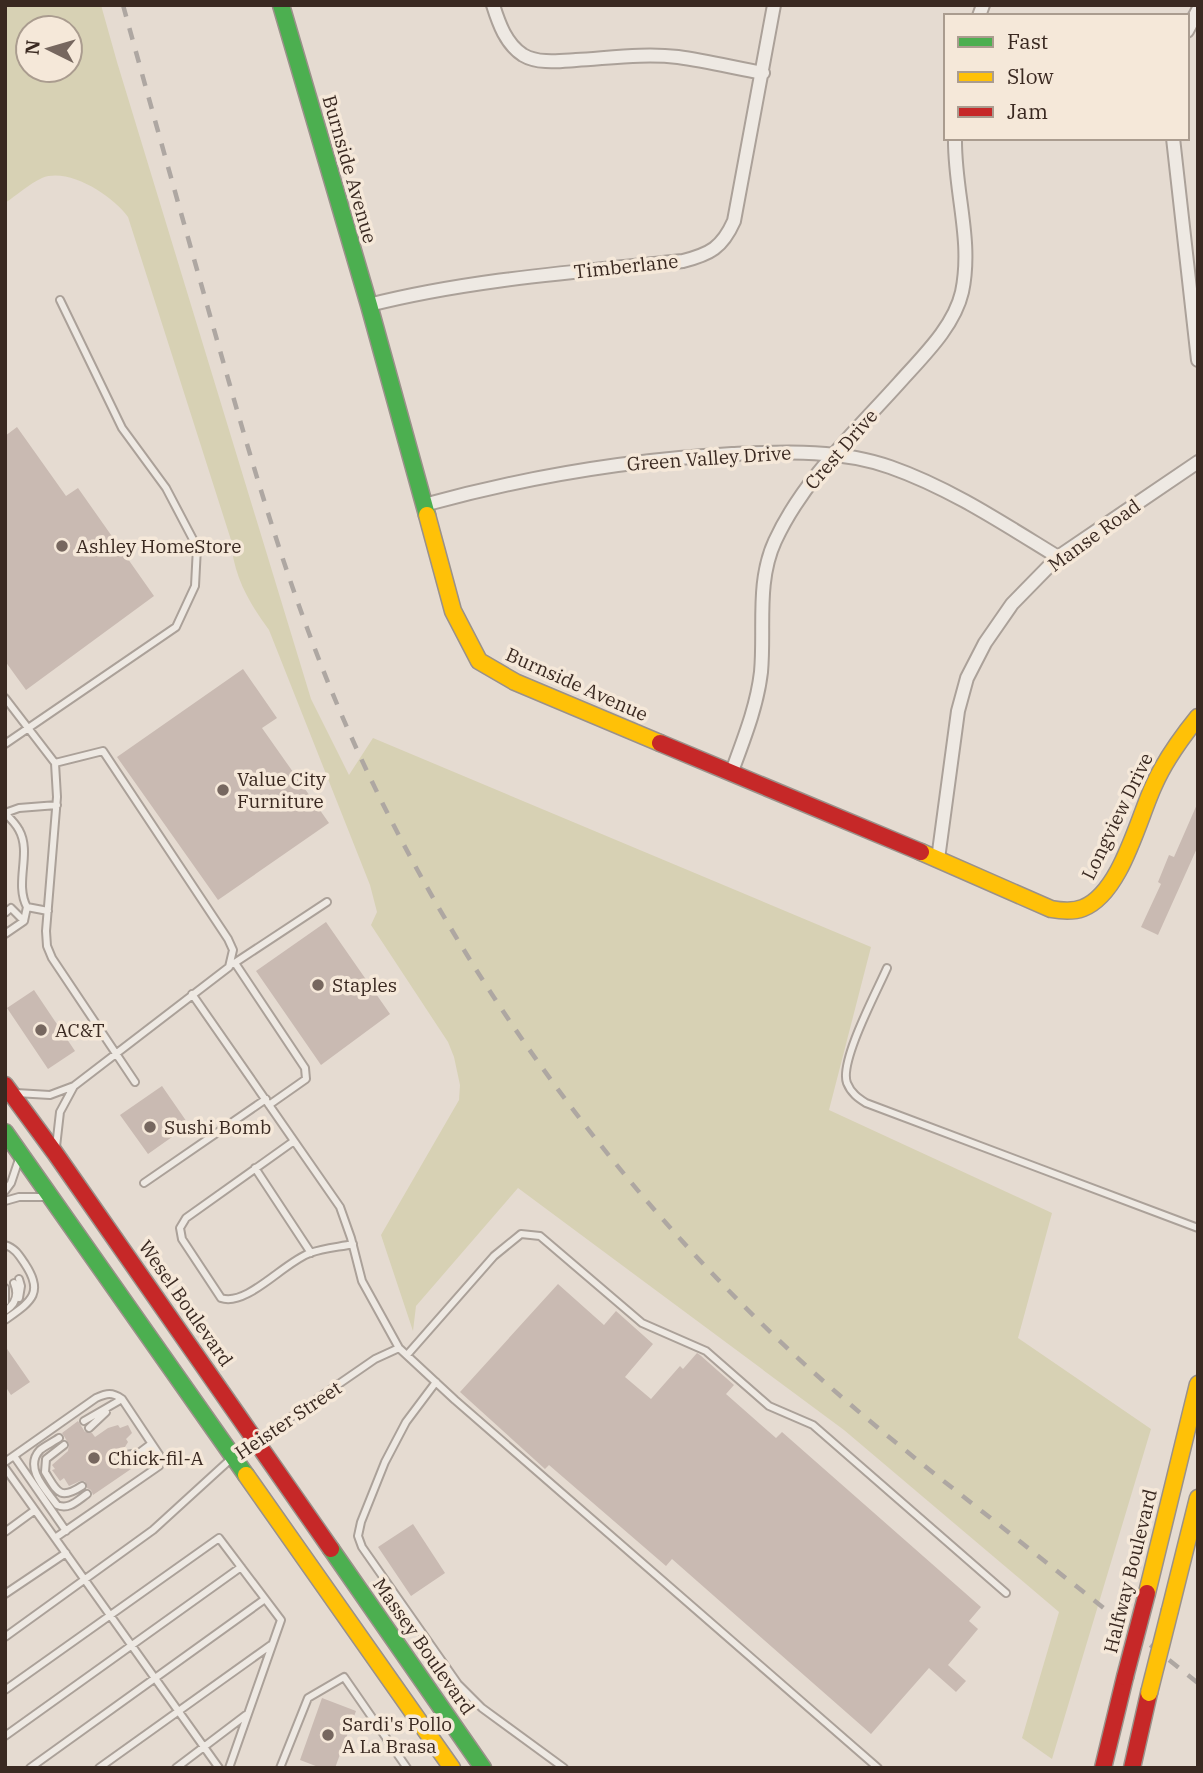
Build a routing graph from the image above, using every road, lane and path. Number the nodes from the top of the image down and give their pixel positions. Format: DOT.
graph roads {
  1 [pos="281,5"];
  2 [pos="493,5"];
  3 [pos="774,5"];
  4 [pos="1198,10"];
  5 [pos="1189,27"];
  6 [pos="763,73"];
  7 [pos="954,140"];
  8 [pos="1174,140"];
  9 [pos="60,300"];
  10 [pos="369,305"];
  11 [pos="1198,360"];
  12 [pos="835,454"];
  13 [pos="1198,462"];
  14 [pos="424,505"];
  15 [pos="1058,557"];
  16 [pos="5,698"];
  17 [pos="1198,717"];
  18 [pos="28,729"];
  19 [pos="5,744"];
  20 [pos="55,763"];
  21 [pos="731,774"];
  22 [pos="57,805"];
  23 [pos="5,813"];
  24 [pos="938,859"];
  25 [pos="1098,899"];
  26 [pos="327,902"];
  27 [pos="27,907"];
  28 [pos="48,911"];
  29 [pos="5,913"];
  30 [pos="24,921"];
  31 [pos="5,934"];
  32 [pos="232,965"];
  33 [pos="887,968"];
  34 [pos="192,994"];
  35 [pos="116,1055"];
  36 [pos="135,1082"];
  37 [pos="74,1086"];
  38 [pos="8,1089"];
  39 [pos="267,1102"];
  40 [pos="5,1132"];
  41 [pos="294,1141"];
  42 [pos="55,1153"];
  43 [pos="20,1154"];
  44 [pos="255,1168"];
  45 [pos="144,1183"];
  46 [pos="5,1191"];
  47 [pos="52,1197"];
  48 [pos="5,1201"];
  49 [pos="1198,1228"];
  50 [pos="353,1244"];
  51 [pos="5,1245"];
  52 [pos="311,1253"];
  53 [pos="16,1281"];
  54 [pos="5,1289"];
  55 [pos="7,1307"];
  56 [pos="5,1320"];
  57 [pos="399,1348"];
  58 [pos="407,1355"];
  59 [pos="436,1382"];
  60 [pos="1198,1384"];
  61 [pos="121,1399"];
  62 [pos="86,1424"];
  63 [pos="59,1438"];
  64 [pos="256,1441"];
  65 [pos="151,1444"];
  66 [pos="64,1445"];
  67 [pos="139,1453"];
  68 [pos="125,1455"];
  69 [pos="14,1456"];
  70 [pos="233,1457"];
  71 [pos="5,1462"];
  72 [pos="131,1463"];
  73 [pos="6,1471"];
  74 [pos="82,1486"];
  75 [pos="87,1494"];
  76 [pos="1198,1498"];
  77 [pos="35,1510"];
  78 [pos="66,1531"];
  79 [pos="5,1532"];
  80 [pos="55,1538"];
  81 [pos="330,1548"];
  82 [pos="66,1553"];
  83 [pos="241,1567"];
  84 [pos="86,1579"];
  85 [pos="5,1594"];
  86 [pos="1006,1594"];
  87 [pos="265,1599"];
  88 [pos="111,1617"];
  89 [pos="5,1637"];
  90 [pos="272,1644"];
  91 [pos="132,1646"];
  92 [pos="156,1679"];
  93 [pos="5,1690"];
  94 [pos="179,1711"];
  95 [pos="248,1713"];
  96 [pos="5,1736"];
  97 [pos="205,1747"];
  98 [pos="30,1768"];
  99 [pos="99,1768"];
  100 [pos="176,1768"];
  101 [pos="219,1768"];
  102 [pos="229,1768"];
  103 [pos="280,1768"];
  104 [pos="407,1768"];
  105 [pos="452,1768"];
  106 [pos="483,1768"];
  107 [pos="564,1768"];
  108 [pos="878,1768"];
  109 [pos="1103,1768"];
  110 [pos="1132,1768"];
  1 -- 10 [label="main road, Burnside Avenue"];
  2 -- 6 [label="street"];
  3 -- 6 [label="street, Timberlane"];
  4 -- 5 [label="street"];
  6 -- 10 [label="street, Timberlane"];
  7 -- 12 [label="street, Crest Drive"];
  8 -- 11 [label="street"];
  9 -- 18 [label="lane"];
  10 -- 14 [label="main road, Burnside Avenue"];
  12 -- 14 [label="street, Green Valley Drive"];
  12 -- 15 [label="street, Green Valley Drive"];
  12 -- 21 [label="street, Crest Drive"];
  13 -- 15 [label="street, Manse Road"];
  14 -- 21 [label="main road, Burnside Avenue"];
  15 -- 24 [label="street, Manse Road"];
  16 -- 18 [label="lane"];
  17 -- 25 [label="main road, Longview Drive"];
  18 -- 19 [label="lane"];
  18 -- 20 [label="lane"];
  20 -- 22 [label="lane"];
  20 -- 32 [label="lane"];
  21 -- 24 [label="main road, Burnside Avenue"];
  22 -- 23 [label="lane"];
  22 -- 28 [label="lane"];
  23 -- 27 [label="lane"];
  24 -- 25 [label="main road, Burnside Avenue"];
  26 -- 32 [label="lane"];
  27 -- 28 [label="lane"];
  27 -- 30 [label="lane"];
  28 -- 35 [label="lane"];
  29 -- 30 [label="lane"];
  30 -- 31 [label="lane"];
  32 -- 34 [label="lane"];
  32 -- 39 [label="lane"];
  33 -- 49 [label="lane"];
  34 -- 35 [label="lane"];
  34 -- 39 [label="lane"];
  35 -- 36 [label="lane"];
  35 -- 37 [label="lane"];
  37 -- 38 [label="lane"];
  37 -- 42 [label="lane"];
  38 -- 42 [label="main road, Wesel Boulevard"];
  39 -- 41 [label="lane"];
  39 -- 45 [label="lane"];
  40 -- 43 [label="main road"];
  41 -- 44 [label="lane"];
  41 -- 50 [label="lane"];
  42 -- 64 [label="main road, Wesel Boulevard"];
  43 -- 46 [label="lane"];
  43 -- 47 [label="main road"];
  44 -- 52 [label="lane"];
  44 -- 52 [label="lane"];
  47 -- 48 [label="lane"];
  47 -- 70 [label="main road"];
  50 -- 52 [label="lane"];
  50 -- 57 [label="lane"];
  51 -- 56 [label="lane"];
  53 -- 55 [label="lane"];
  54 -- 55 [label="lane"];
  57 -- 58 [label="lane"];
  57 -- 64 [label="lane, Heister Street"];
  58 -- 59 [label="lane"];
  58 -- 86 [label="lane"];
  59 -- 107 [label="lane"];
  59 -- 108 [label="lane"];
  60 -- 109 [label="main road, Halfway Boulevard, bridge"];
  61 -- 62 [label="lane"];
  61 -- 65 [label="lane"];
  61 -- 69 [label="lane"];
  63 -- 75 [label="lane"];
  64 -- 70 [label="lane, Heister Street"];
  64 -- 81 [label="main road, Wesel Boulevard"];
  65 -- 67 [label="lane"];
  65 -- 78 [label="lane"];
  66 -- 74 [label="lane"];
  67 -- 68 [label="lane"];
  67 -- 72 [label="lane"];
  69 -- 71 [label="lane"];
  69 -- 78 [label="lane"];
  70 -- 84 [label="lane, Heister Street"];
  70 -- 105 [label="main road"];
  73 -- 77 [label="lane"];
  76 -- 110 [label="main road, bridge"];
  77 -- 79 [label="lane"];
  77 -- 80 [label="lane"];
  78 -- 80 [label="lane"];
  80 -- 82 [label="lane"];
  81 -- 106 [label="main road, Massey Boulevard"];
  82 -- 84 [label="lane"];
  82 -- 85 [label="lane"];
  83 -- 87 [label="lane"];
  83 -- 88 [label="lane"];
  83 -- 91 [label="lane"];
  84 -- 88 [label="lane"];
  84 -- 89 [label="lane, Heister Street"];
  87 -- 90 [label="lane"];
  87 -- 92 [label="lane"];
  88 -- 91 [label="lane"];
  88 -- 93 [label="lane"];
  90 -- 94 [label="lane"];
  90 -- 95 [label="lane"];
  91 -- 92 [label="lane"];
  91 -- 96 [label="lane"];
  92 -- 94 [label="lane"];
  92 -- 98 [label="lane"];
  94 -- 97 [label="lane"];
  94 -- 99 [label="lane"];
  95 -- 97 [label="lane"];
  95 -- 102 [label="lane"];
  97 -- 100 [label="lane"];
  97 -- 101 [label="lane"];
  103 -- 104 [label="lane"];
}
